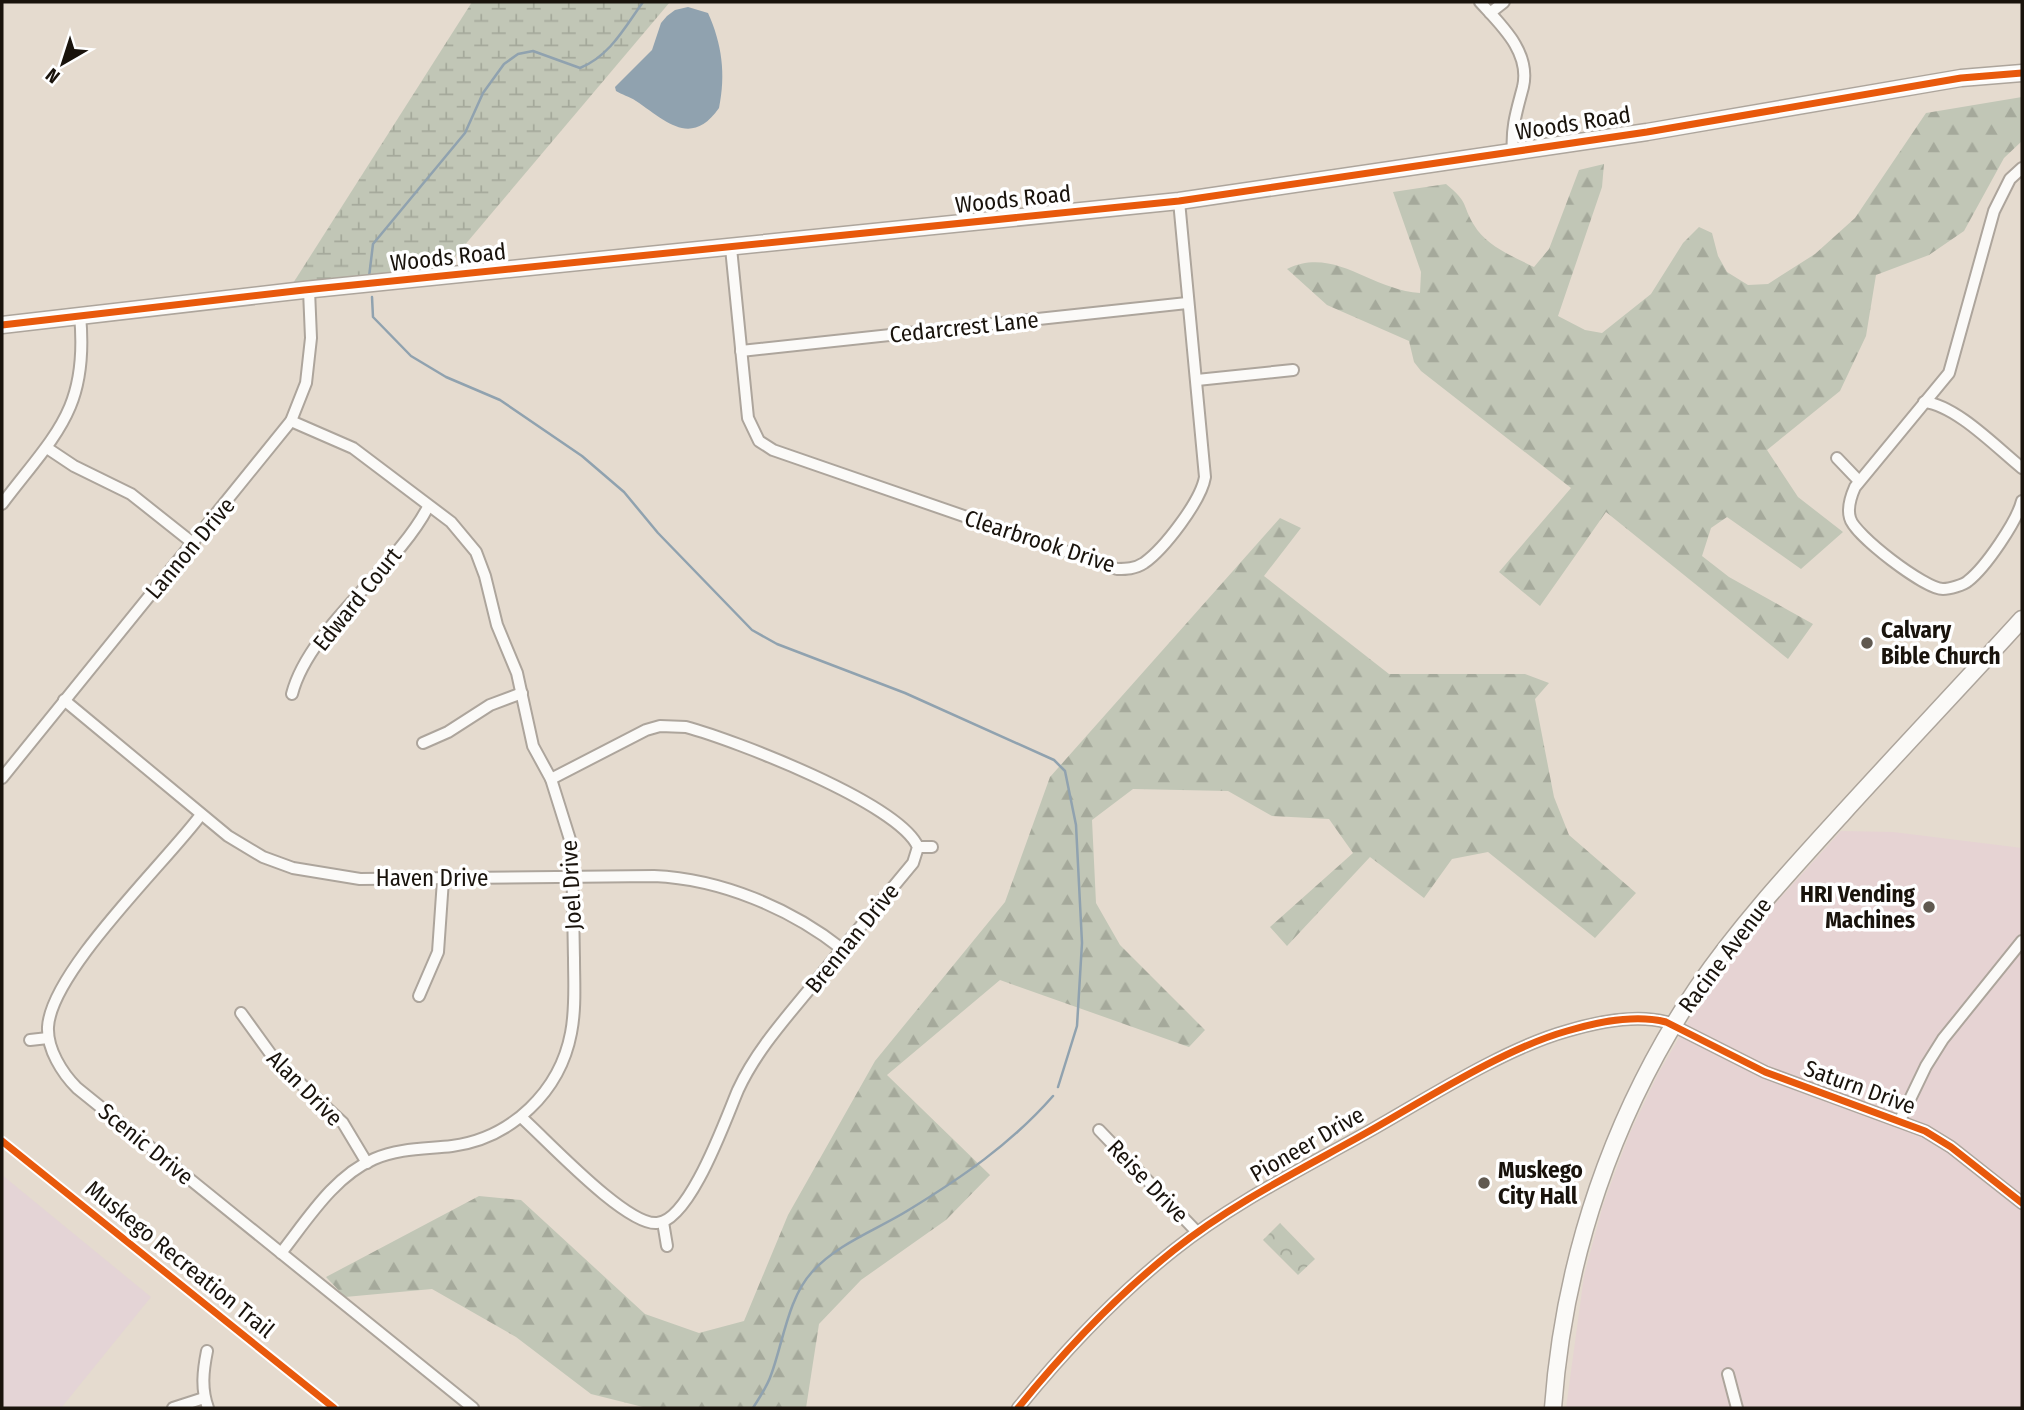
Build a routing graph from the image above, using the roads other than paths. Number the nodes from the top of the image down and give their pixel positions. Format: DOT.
graph roads {
  1 [pos="1480,2"];
  2 [pos="1504,2"];
  3 [pos="1490,13"];
  4 [pos="2022,73"];
  5 [pos="1513,152"];
  6 [pos="2022,168"];
  7 [pos="1179,201"];
  8 [pos="732,248"];
  9 [pos="309,290"];
  10 [pos="1187,303"];
  11 [pos="80,316"];
  12 [pos="2,326"];
  13 [pos="741,351"];
  14 [pos="1293,370"];
  15 [pos="1197,380"];
  16 [pos="1924,402"];
  17 [pos="291,421"];
  18 [pos="47,448"];
  19 [pos="1837,458"];
  20 [pos="2022,468"];
  21 [pos="1859,481"];
  22 [pos="2022,500"];
  23 [pos="2,504"];
  24 [pos="428,507"];
  25 [pos="194,544"];
  26 [pos="2022,619"];
  27 [pos="522,693"];
  28 [pos="292,694"];
  29 [pos="64,700"];
  30 [pos="423,743"];
  31 [pos="2,778"];
  32 [pos="551,779"];
  33 [pos="200,816"];
  34 [pos="918,847"];
  35 [pos="932,847"];
  36 [pos="573,877"];
  37 [pos="443,880"];
  38 [pos="2020,943"];
  39 [pos="842,949"];
  40 [pos="419,996"];
  41 [pos="241,1013"];
  42 [pos="1674,1025"];
  43 [pos="48,1038"];
  44 [pos="30,1040"];
  45 [pos="521,1117"];
  46 [pos="1899,1120"];
  47 [pos="1098,1129"];
  48 [pos="367,1163"];
  49 [pos="2022,1203"];
  50 [pos="663,1222"];
  51 [pos="1197,1233"];
  52 [pos="667,1246"];
  53 [pos="281,1252"];
  54 [pos="207,1351"];
  55 [pos="1728,1374"];
  56 [pos="206,1403"];
  57 [pos="173,1408"];
  58 [pos="473,1408"];
  59 [pos="1018,1408"];
  60 [pos="1553,1408"];
  61 [pos="1737,1408"];
  1 -- 3 [label="street"];
  2 -- 3 [label="street"];
  3 -- 5 [label="street"];
  4 -- 5 [label="street, Woods Road"];
  5 -- 7 [label="street, Woods Road"];
  6 -- 16 [label="street"];
  7 -- 8 [label="street, Woods Road"];
  7 -- 10 [label="street, Clearbrook Drive"];
  8 -- 9 [label="street, Woods Road"];
  8 -- 13 [label="street, Clearbrook Drive"];
  9 -- 11 [label="street, Woods Road"];
  9 -- 17 [label="street, Lannon Drive"];
  10 -- 13 [label="street, Cedarcrest Lane"];
  10 -- 15 [label="street, Clearbrook Drive"];
  11 -- 12 [label="street, Woods Road"];
  11 -- 18 [label="street"];
  13 -- 15 [label="street, Clearbrook Drive"];
  14 -- 15 [label="street"];
  16 -- 20 [label="street"];
  16 -- 21 [label="street"];
  17 -- 24 [label="street, Joel Drive"];
  17 -- 25 [label="street, Lannon Drive"];
  18 -- 23 [label="street"];
  18 -- 25 [label="street"];
  19 -- 21 [label="street"];
  21 -- 22 [label="street"];
  24 -- 27 [label="street, Joel Drive"];
  24 -- 28 [label="street, Edward Court"];
  25 -- 29 [label="street, Lannon Drive"];
  26 -- 42 [label="street, Racine Avenue"];
  27 -- 30 [label="street"];
  27 -- 32 [label="street, Joel Drive"];
  29 -- 31 [label="street, Lannon Drive"];
  29 -- 33 [label="street, Haven Drive"];
  32 -- 34 [label="street"];
  32 -- 36 [label="street, Joel Drive"];
  33 -- 37 [label="street, Haven Drive"];
  33 -- 43 [label="street"];
  34 -- 35 [label="street"];
  34 -- 39 [label="street, Brennan Drive"];
  36 -- 37 [label="street, Haven Drive"];
  36 -- 39 [label="street, Haven Drive"];
  36 -- 45 [label="street, Joel Drive"];
  37 -- 40 [label="street"];
  38 -- 46 [label="street"];
  39 -- 50 [label="street, Brennan Drive"];
  41 -- 48 [label="street, Alan Drive"];
  42 -- 46 [label="street, Saturn Drive"];
  42 -- 51 [label="street, Pioneer Drive"];
  42 -- 60 [label="street, Racine Avenue"];
  43 -- 44 [label="street"];
  43 -- 53 [label="street, Scenic Drive"];
  45 -- 48 [label="street, Joel Drive"];
  45 -- 50 [label="street"];
  46 -- 49 [label="street, Saturn Drive"];
  47 -- 51 [label="street, Reise Drive"];
  48 -- 53 [label="street, Joel Drive"];
  50 -- 52 [label="street"];
  51 -- 59 [label="street, Pioneer Drive"];
  53 -- 58 [label="street, Scenic Drive"];
  54 -- 56 [label="street"];
  55 -- 61 [label="street"];
  56 -- 57 [label="street"];
}
